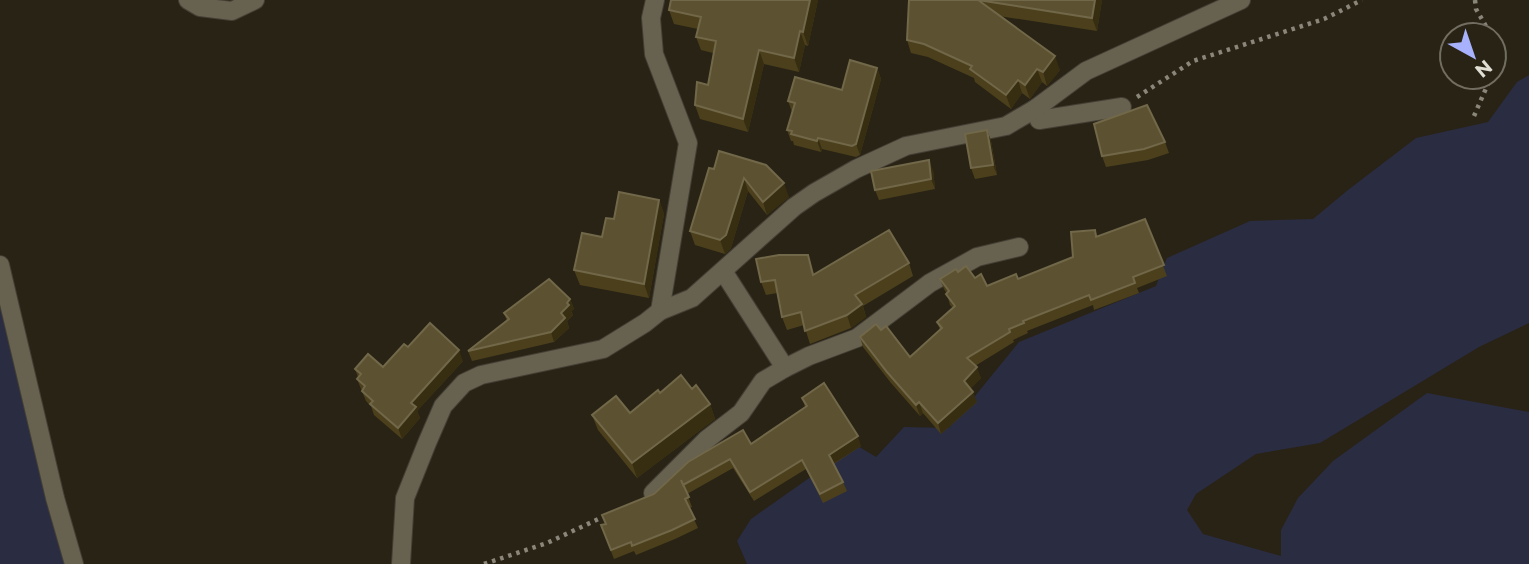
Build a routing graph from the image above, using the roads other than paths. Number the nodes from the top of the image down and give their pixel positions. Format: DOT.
graph roads {
  1 [pos="188,0"];
  2 [pos="255,0"];
  3 [pos="655,0"];
  4 [pos="1241,0"];
  5 [pos="1122,107"];
  6 [pos="1035,109"];
  7 [pos="1019,247"];
  8 [pos="0,265"];
  9 [pos="723,271"];
  10 [pos="660,311"];
  11 [pos="785,368"];
  12 [pos="653,493"];
  13 [pos="74,564"];
  14 [pos="401,564"];
  1 -- 2 [label="street"];
  3 -- 10 [label="street"];
  4 -- 6 [label="street"];
  5 -- 6 [label="street"];
  6 -- 9 [label="street"];
  7 -- 11 [label="street"];
  8 -- 13 [label="street"];
  9 -- 10 [label="street"];
  9 -- 11 [label="street"];
  10 -- 14 [label="street"];
  11 -- 12 [label="street"];
}
